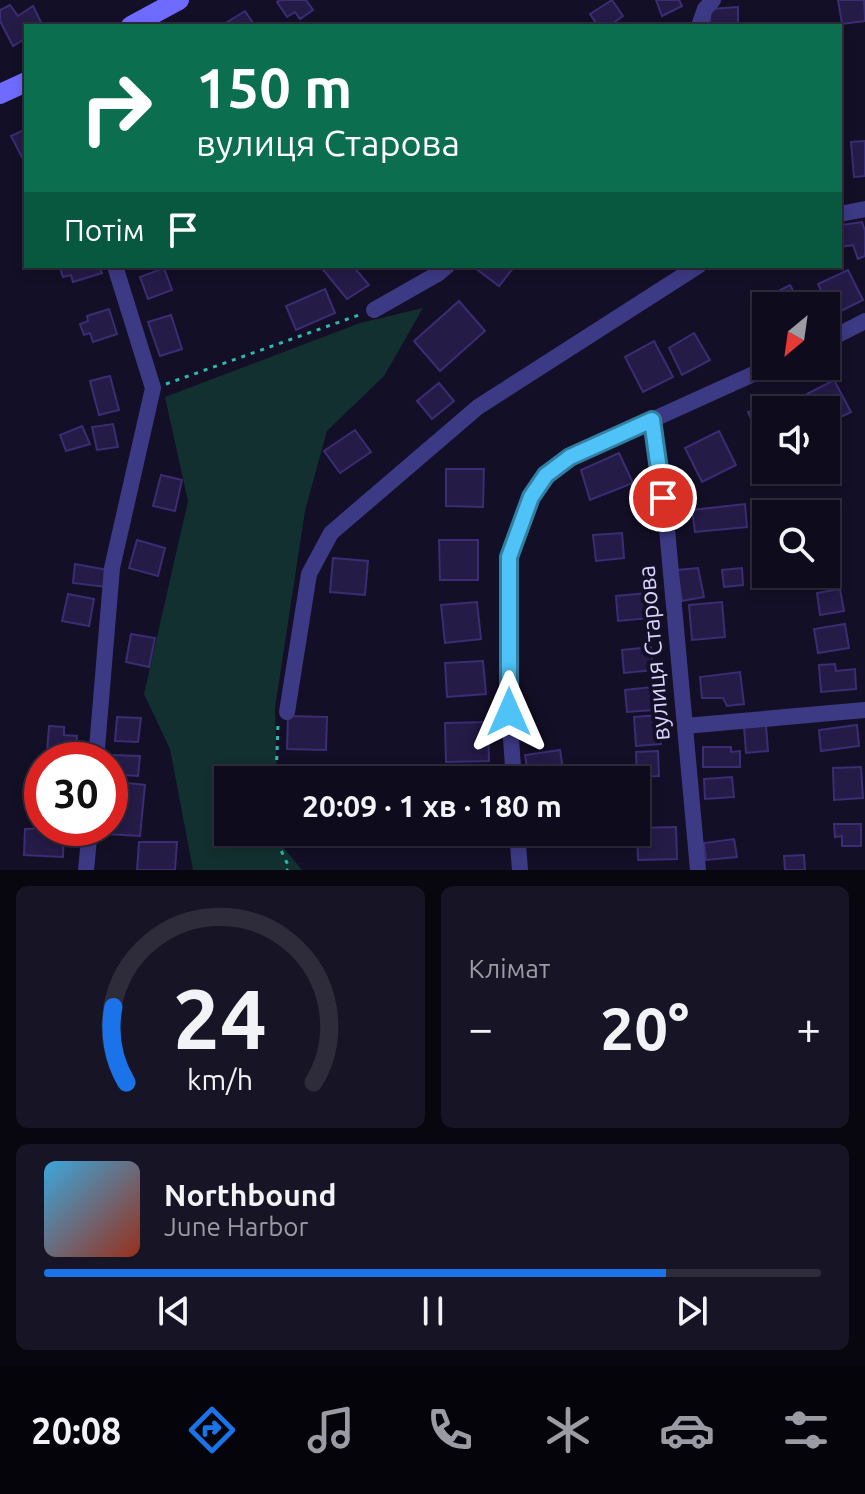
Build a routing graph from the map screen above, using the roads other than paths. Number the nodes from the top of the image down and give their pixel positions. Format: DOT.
graph roads {
  1 [pos="179,0"];
  2 [pos="713,0"];
  3 [pos="135,24"];
  4 [pos="700,24"];
  5 [pos="24,83"];
  6 [pos="0,94"];
  7 [pos="865,209"];
  8 [pos="842,214"];
  9 [pos="116,268"];
  10 [pos="445,268"];
  11 [pos="695,268"];
  12 [pos="374,310"];
  13 [pos="865,321"];
  14 [pos="840,334"];
  15 [pos="752,375"];
  16 [pos="652,420"];
  17 [pos="288,709"];
  18 [pos="865,710"];
  19 [pos="685,726"];
  20 [pos="98,742"];
  21 [pos="513,766"];
  22 [pos="88,846"];
  23 [pos="518,846"];
  24 [pos="86,870"];
  25 [pos="520,870"];
  26 [pos="698,870"];
  1 -- 3 [label="main road"];
  2 -- 4 [label="street"];
  5 -- 6 [label="main road"];
  7 -- 8 [label="street"];
  9 -- 20 [label="street"];
  10 -- 12 [label="street"];
  11 -- 17 [label="street"];
  13 -- 14 [label="street"];
  15 -- 16 [label="street"];
  16 -- 19 [label="street, вулиця Старова"];
  16 -- 21 [label="street"];
  18 -- 19 [label="street"];
  19 -- 26 [label="street, вулиця Старова"];
  22 -- 24 [label="street"];
  23 -- 25 [label="street"];
}
